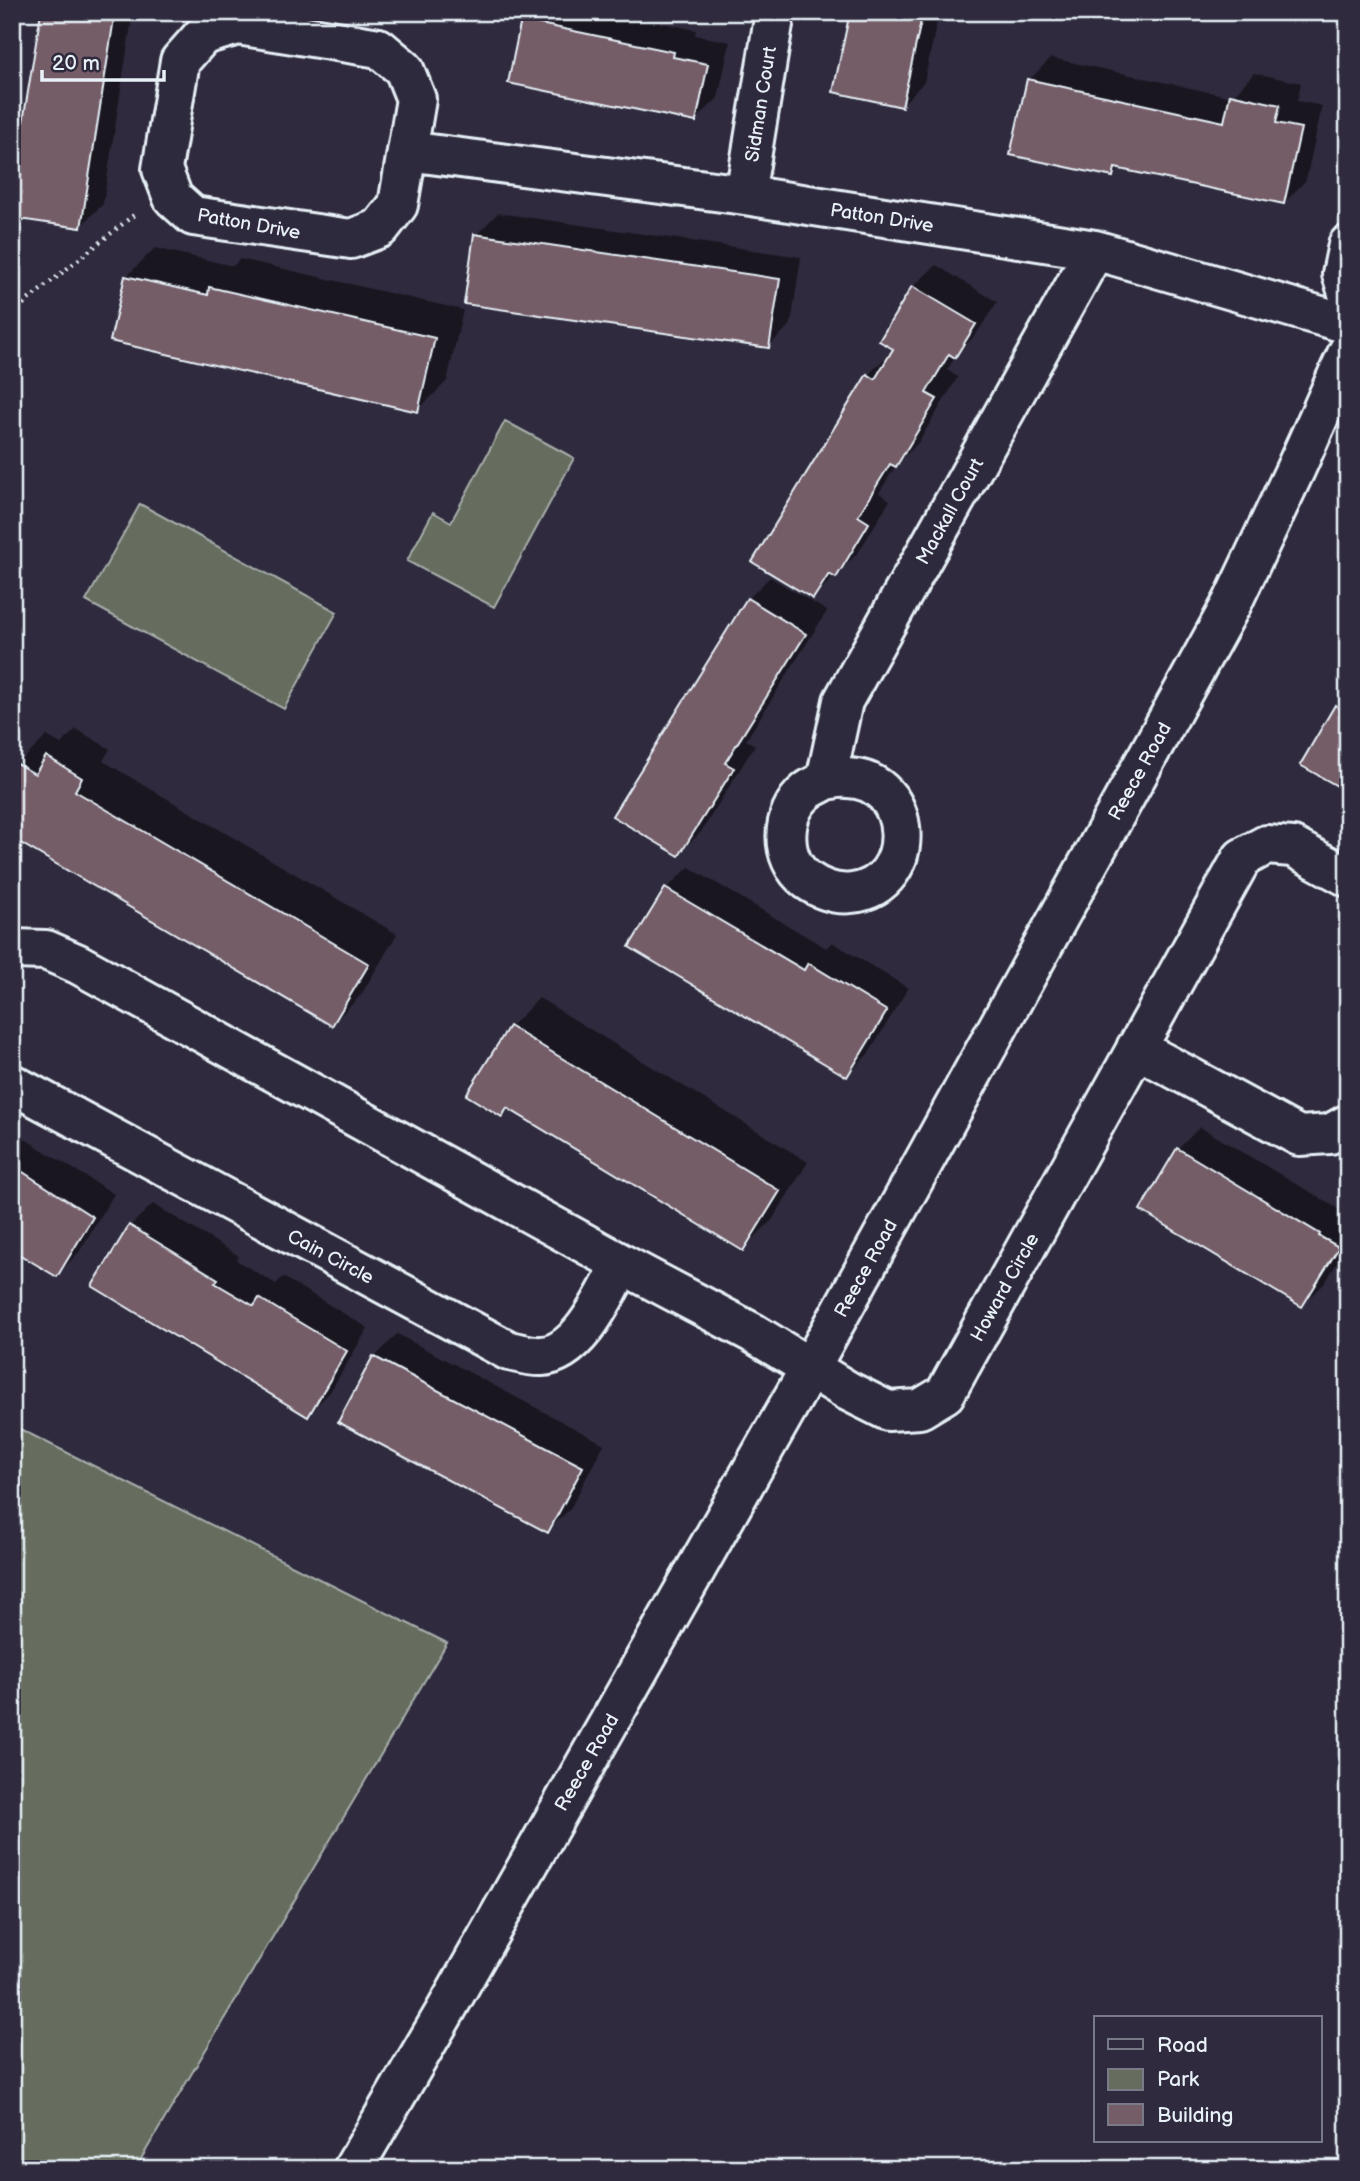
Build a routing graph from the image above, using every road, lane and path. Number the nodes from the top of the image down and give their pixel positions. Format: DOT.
graph roads {
  1 [pos="775,12"];
  2 [pos="407,151"];
  3 [pos="746,195"];
  4 [pos="139,212"];
  5 [pos="1348,245"];
  6 [pos="1095,250"];
  7 [pos="1348,293"];
  8 [pos="12,313"];
  9 [pos="1348,324"];
  10 [pos="1348,352"];
  11 [pos="825,780"];
  12 [pos="1348,877"];
  13 [pos="12,948"];
  14 [pos="1136,1048"];
  15 [pos="12,1084"];
  16 [pos="1348,1124"];
  17 [pos="622,1264"];
  18 [pos="810,1368"];
  19 [pos="354,2169"];
  1 -- 3 [label="street, Sidman Court"];
  2 -- 2 [label="street, Patton Drive"];
  2 -- 3 [label="street, Patton Drive"];
  3 -- 6 [label="street, Patton Drive"];
  4 -- 8 [label="path"];
  5 -- 7 [label="street"];
  6 -- 9 [label="street, Patton Drive"];
  6 -- 11 [label="street, Mackall Court"];
  10 -- 18 [label="street, Reece Road"];
  12 -- 14 [label="street, Howard Circle"];
  13 -- 17 [label="street"];
  14 -- 16 [label="street"];
  14 -- 18 [label="street, Howard Circle"];
  15 -- 17 [label="street, Cain Circle"];
  17 -- 18 [label="street"];
  18 -- 19 [label="street, Reece Road"];
}
